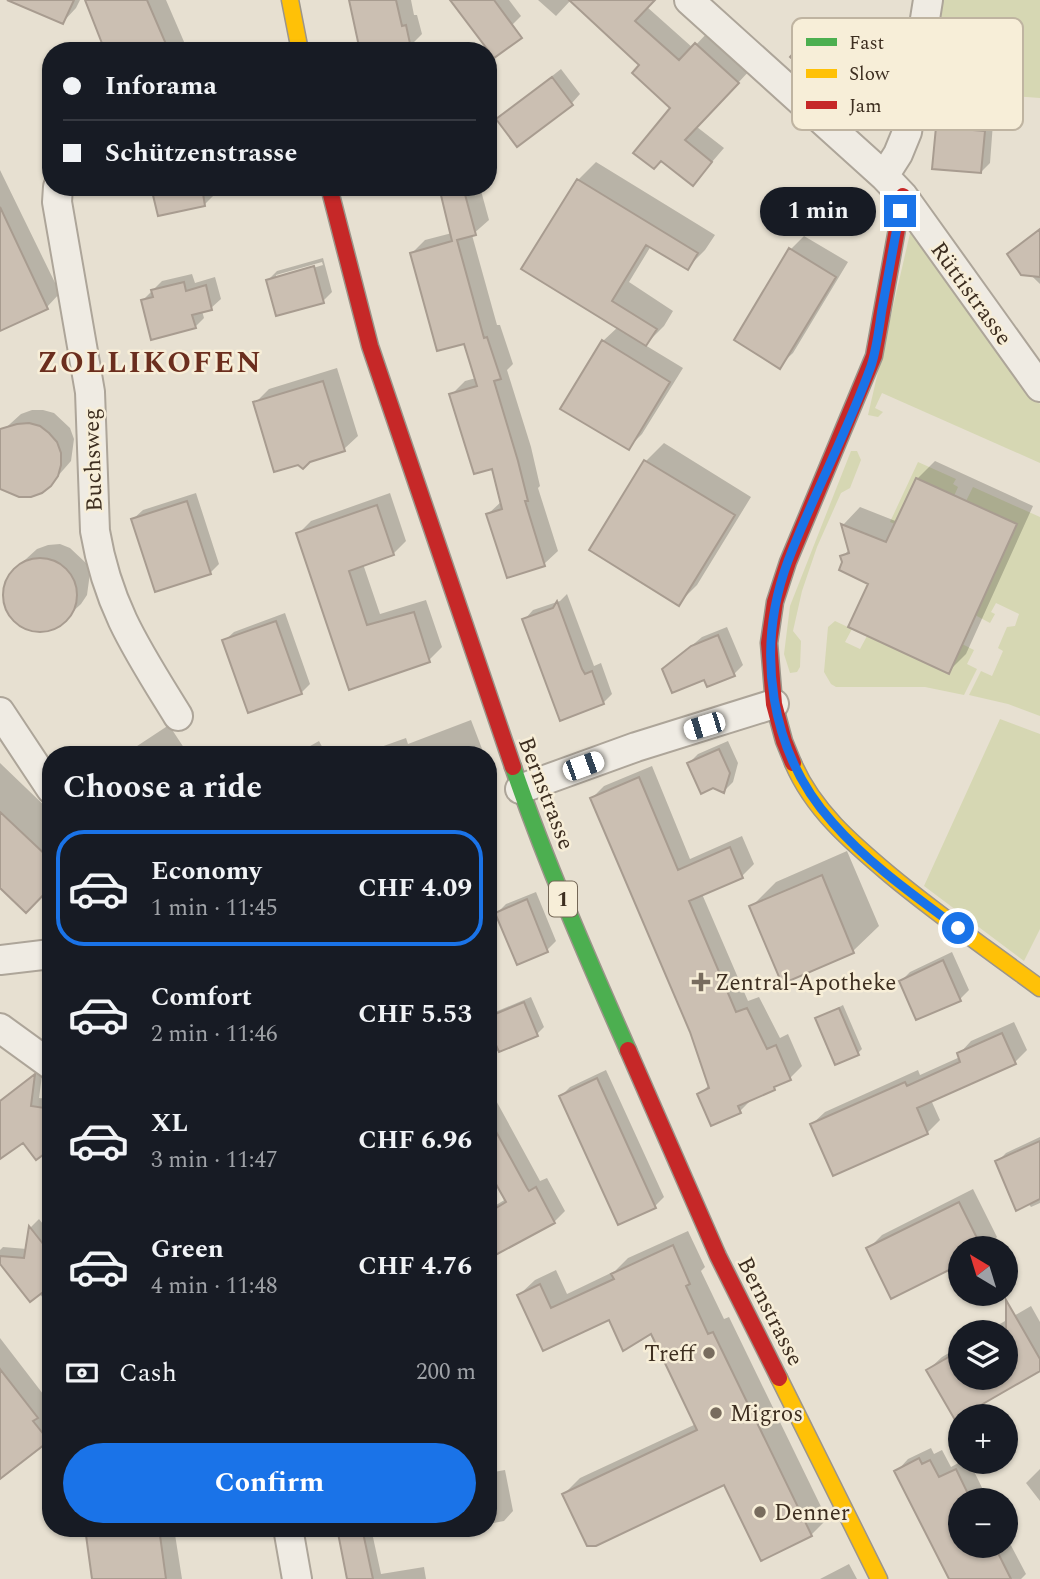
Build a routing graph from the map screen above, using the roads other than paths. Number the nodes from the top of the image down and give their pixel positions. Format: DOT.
graph roads {
  1 [pos="290,0"];
  2 [pos="689,0"];
  3 [pos="928,0"];
  4 [pos="925,18"];
  5 [pos="298,42"];
  6 [pos="792,94"];
  7 [pos="833,130"];
  8 [pos="908,130"];
  9 [pos="884,176"];
  10 [pos="58,196"];
  11 [pos="331,196"];
  12 [pos="903,196"];
  13 [pos="1040,387"];
  14 [pos="774,704"];
  15 [pos="0,712"];
  16 [pos="178,716"];
  17 [pos="42,775"];
  18 [pos="520,789"];
  19 [pos="42,955"];
  20 [pos="0,960"];
  21 [pos="1040,988"];
  22 [pos="0,1028"];
  23 [pos="42,1058"];
  24 [pos="290,1537"];
  25 [pos="297,1579"];
  26 [pos="879,1579"];
  1 -- 5 [label="main road"];
  2 -- 6 [label="street, Rüttistrasse"];
  3 -- 4 [label="street"];
  7 -- 9 [label="street, Rüttistrasse"];
  8 -- 9 [label="street"];
  9 -- 12 [label="street, Rüttistrasse"];
  10 -- 16 [label="street, Buchsweg"];
  11 -- 18 [label="main road, Bernstrasse / 1"];
  12 -- 13 [label="street, Rüttistrasse"];
  12 -- 14 [label="main road"];
  14 -- 18 [label="street"];
  14 -- 21 [label="main road"];
  15 -- 17 [label="street"];
  18 -- 26 [label="main road, Bernstrasse / 1"];
  19 -- 20 [label="street"];
  22 -- 23 [label="street"];
  24 -- 25 [label="street"];
}
